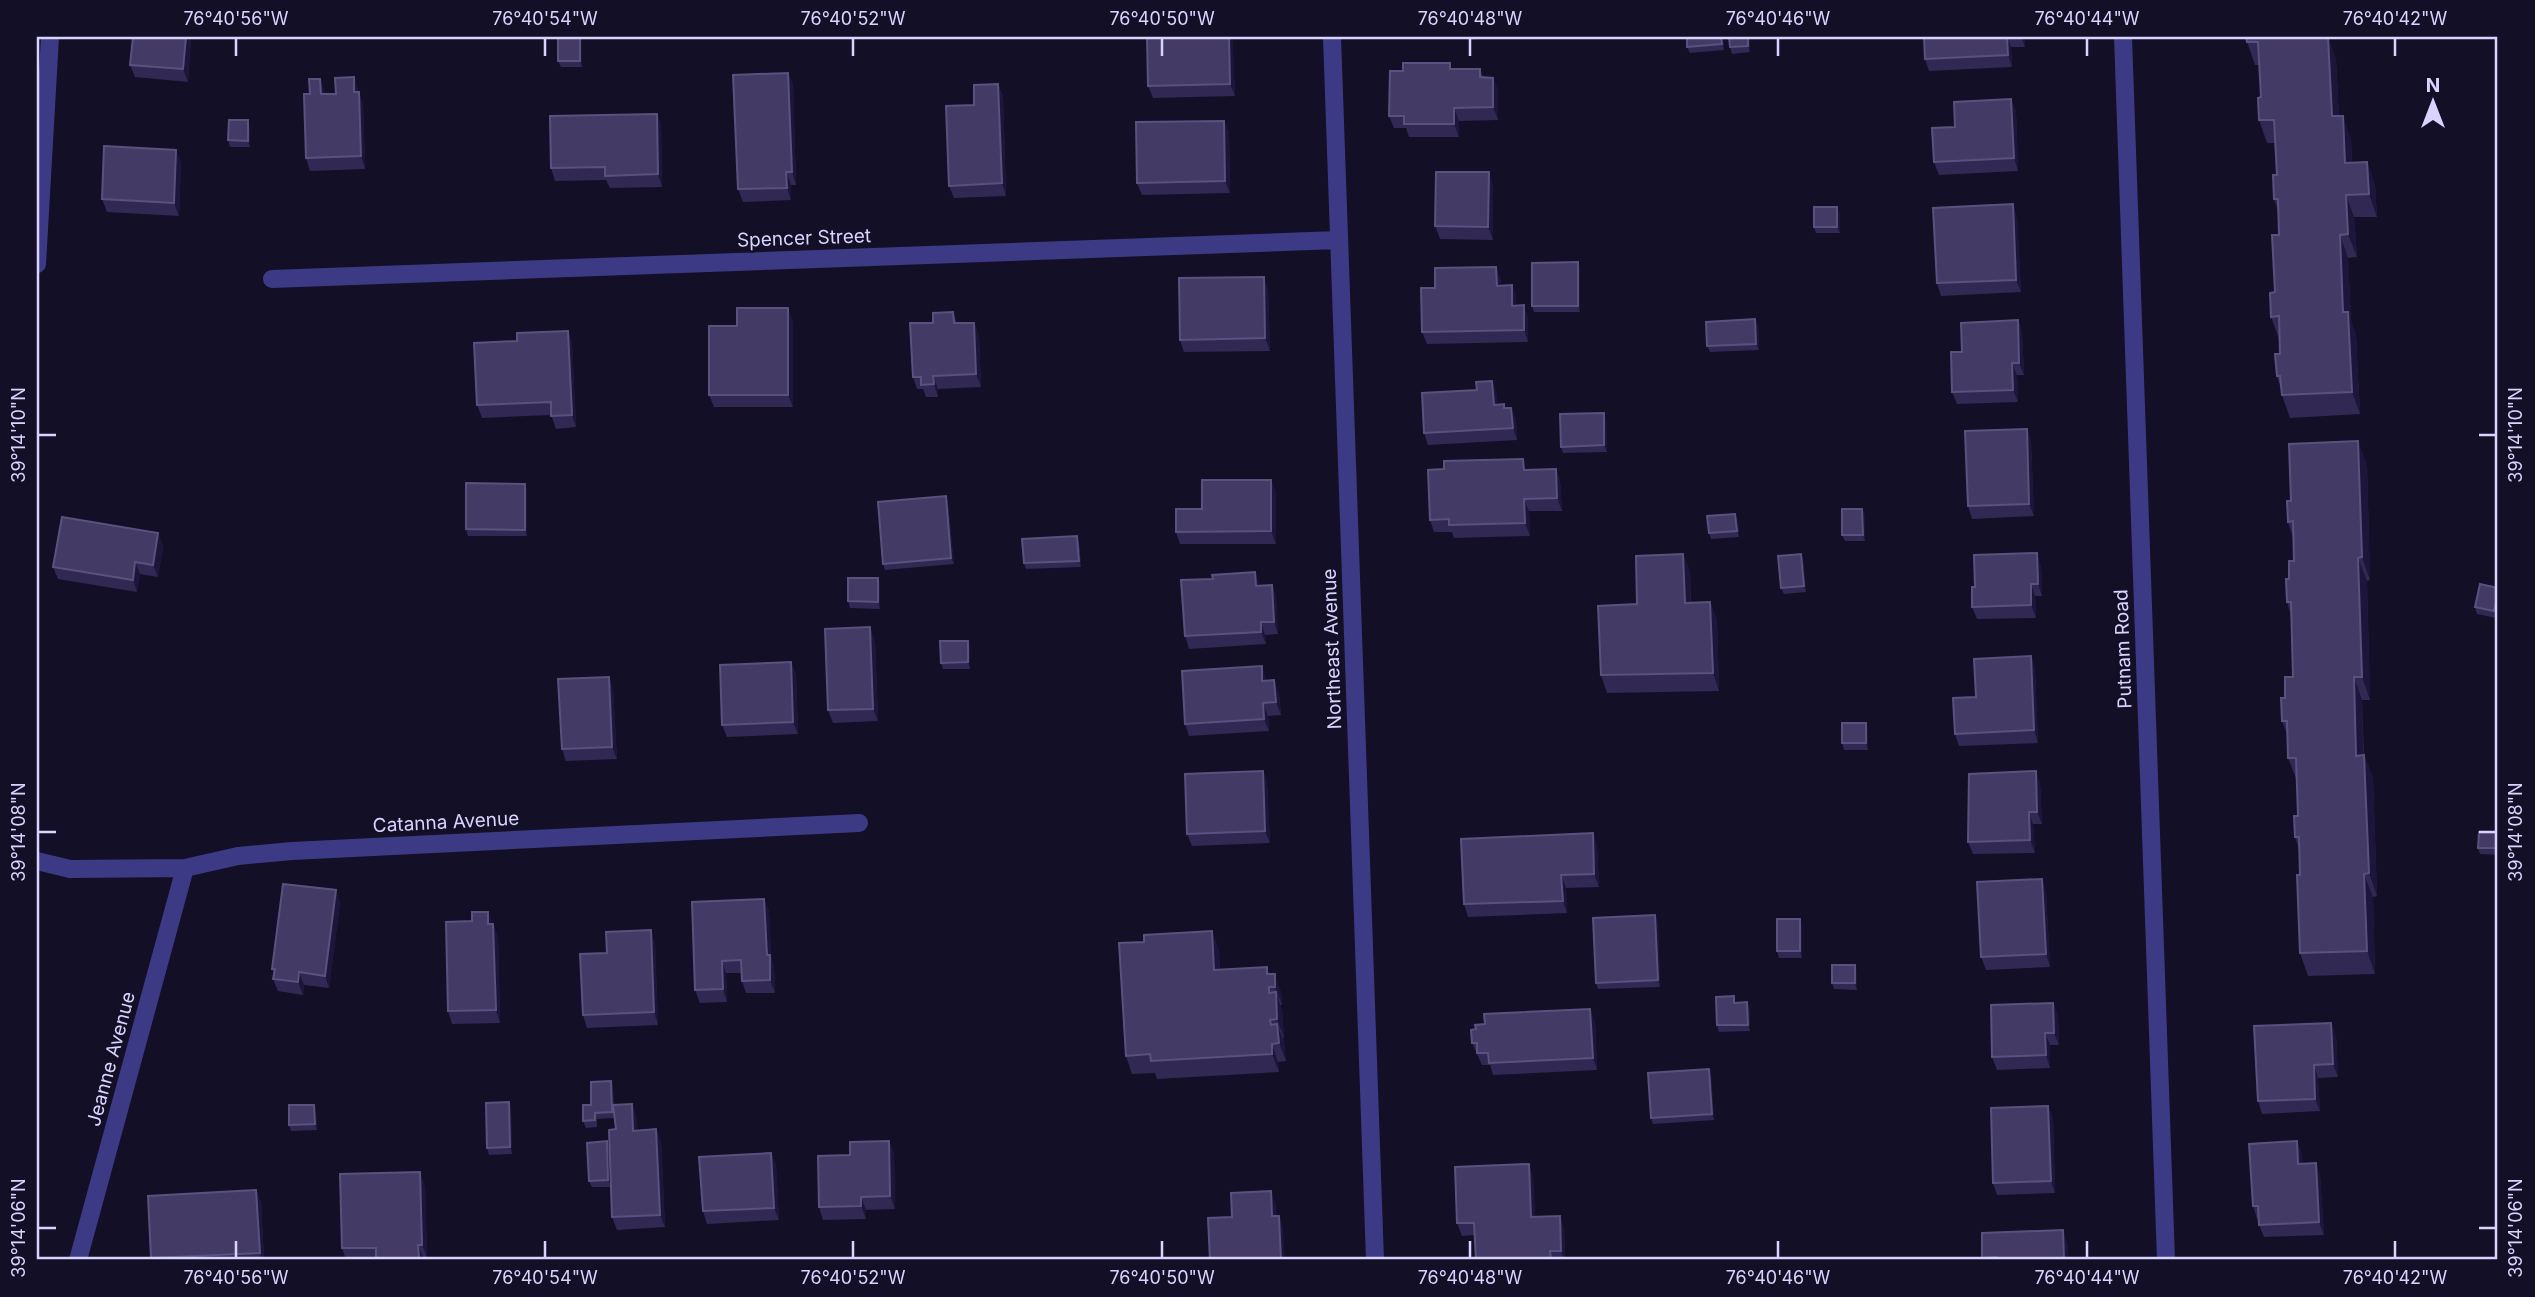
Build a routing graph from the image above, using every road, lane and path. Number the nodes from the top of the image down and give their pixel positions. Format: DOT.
graph roads {
  1 [pos="50,37"];
  2 [pos="1332,37"];
  3 [pos="2123,37"];
  4 [pos="1338,240"];
  5 [pos="37,264"];
  6 [pos="272,279"];
  7 [pos="859,823"];
  8 [pos="37,861"];
  9 [pos="186,868"];
  10 [pos="78,1260"];
  11 [pos="1375,1260"];
  12 [pos="2165,1260"];
  1 -- 5 [label="street"];
  2 -- 4 [label="street, Northeast Avenue"];
  3 -- 12 [label="street, Putnam Road"];
  4 -- 6 [label="street, Spencer Street"];
  4 -- 11 [label="street, Northeast Avenue"];
  7 -- 9 [label="street, Catanna Avenue"];
  8 -- 9 [label="street, Catanna Avenue"];
  9 -- 10 [label="street, Jeanne Avenue"];
}
